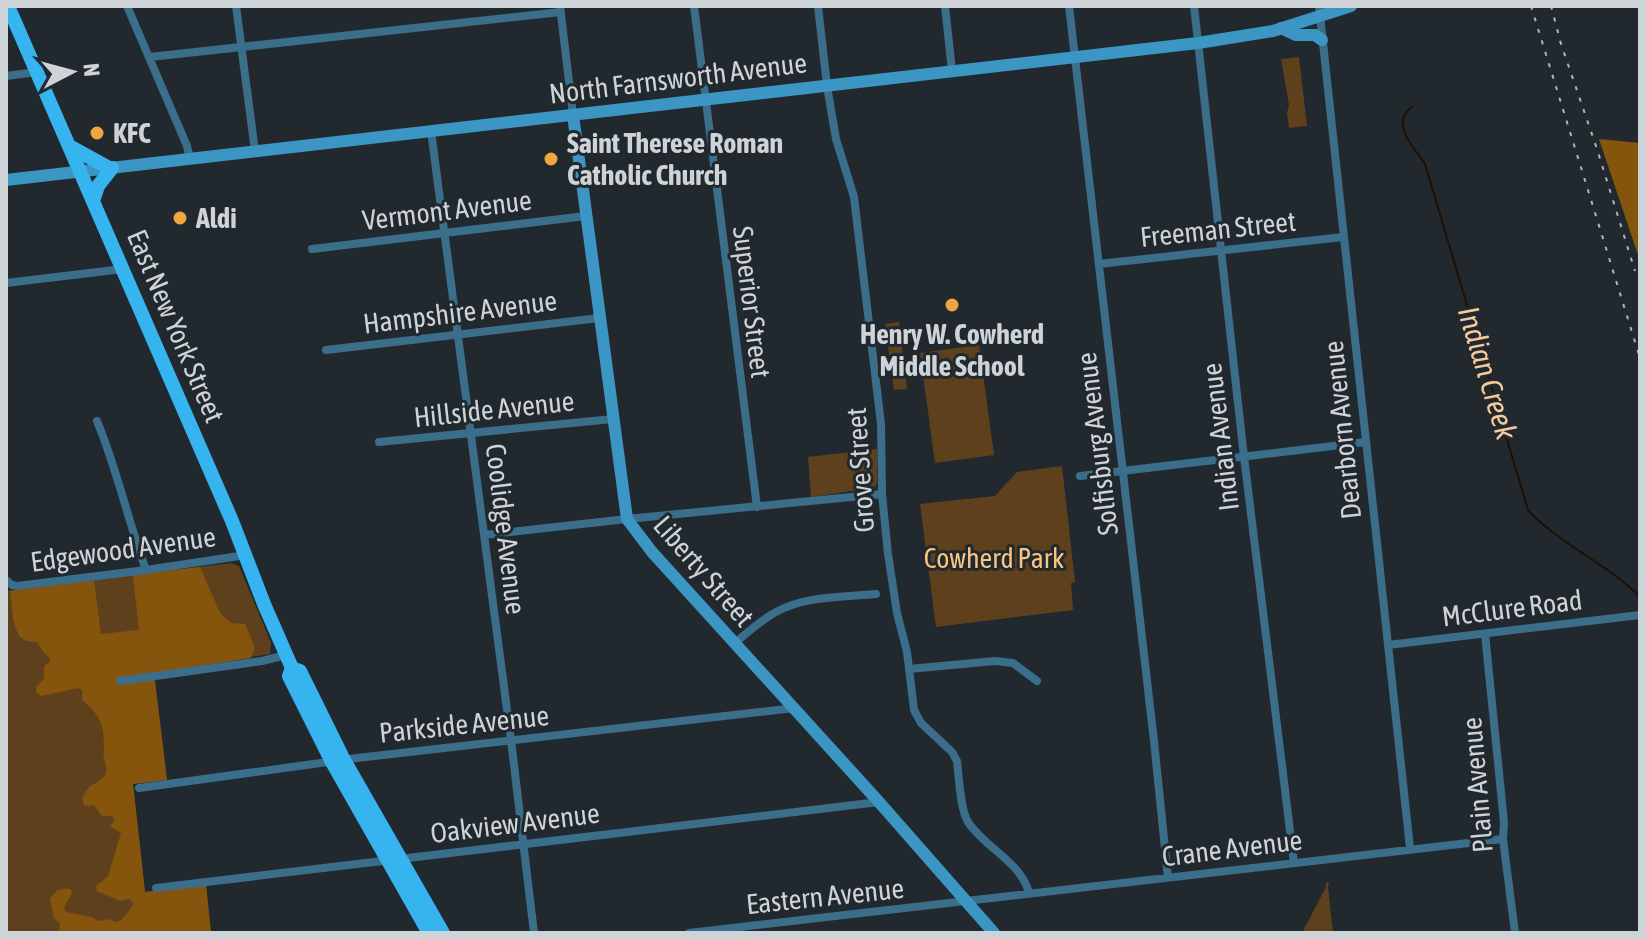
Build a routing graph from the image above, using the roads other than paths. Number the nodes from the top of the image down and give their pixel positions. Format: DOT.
graph roads {
  1 [pos="8,6"];
  2 [pos="127,6"];
  3 [pos="236,6"];
  4 [pos="694,6"];
  5 [pos="818,6"];
  6 [pos="945,6"];
  7 [pos="1069,6"];
  8 [pos="1194,6"];
  9 [pos="1351,6"];
  10 [pos="561,9"];
  11 [pos="1319,12"];
  12 [pos="1281,28"];
  13 [pos="1322,40"];
  14 [pos="1198,43"];
  15 [pos="242,47"];
  16 [pos="150,57"];
  17 [pos="1076,57"];
  18 [pos="952,71"];
  19 [pos="37,72"];
  20 [pos="6,76"];
  21 [pos="827,86"];
  22 [pos="704,99"];
  23 [pos="573,115"];
  24 [pos="431,131"];
  25 [pos="69,146"];
  26 [pos="255,151"];
  27 [pos="190,159"];
  28 [pos="110,168"];
  29 [pos="80,171"];
  30 [pos="6,180"];
  31 [pos="93,201"];
  32 [pos="586,216"];
  33 [pos="444,232"];
  34 [pos="1343,237"];
  35 [pos="312,249"];
  36 [pos="1221,250"];
  37 [pos="1099,264"];
  38 [pos="123,269"];
  39 [pos="6,283"];
  40 [pos="599,318"];
  41 [pos="457,335"];
  42 [pos="326,350"];
  43 [pos="613,419"];
  44 [pos="97,421"];
  45 [pos="471,434"];
  46 [pos="379,442"];
  47 [pos="1366,442"];
  48 [pos="1244,457"];
  49 [pos="1122,471"];
  50 [pos="1080,476"];
  51 [pos="882,494"];
  52 [pos="757,507"];
  53 [pos="627,519"];
  54 [pos="484,535"];
  55 [pos="246,555"];
  56 [pos="146,570"];
  57 [pos="7,581"];
  58 [pos="876,594"];
  59 [pos="1640,615"];
  60 [pos="1485,634"];
  61 [pos="735,643"];
  62 [pos="1388,645"];
  63 [pos="289,661"];
  64 [pos="909,669"];
  65 [pos="120,681"];
  66 [pos="1037,681"];
  67 [pos="795,708"];
  68 [pos="511,740"];
  69 [pos="338,761"];
  70 [pos="139,788"];
  71 [pos="879,802"];
  72 [pos="1503,839"];
  73 [pos="522,845"];
  74 [pos="1410,848"];
  75 [pos="393,859"];
  76 [pos="1294,863"];
  77 [pos="1168,878"];
  78 [pos="156,888"];
  79 [pos="1029,893"];
  80 [pos="966,901"];
  81 [pos="429,933"];
  82 [pos="443,933"];
  83 [pos="534,933"];
  84 [pos="689,933"];
  85 [pos="994,933"];
  86 [pos="1515,933"];
  1 -- 19 [label="main road, East New York Street"];
  2 -- 16 [label="street"];
  3 -- 15 [label="street"];
  4 -- 22 [label="street, Superior Street"];
  5 -- 21 [label="street, Grove Street"];
  6 -- 18 [label="street"];
  7 -- 17 [label="street, Solfisburg Avenue"];
  8 -- 14 [label="street, Indian Avenue"];
  9 -- 11 [label="main road, North Farnsworth Avenue"];
  10 -- 15 [label="street"];
  10 -- 23 [label="street, Liberty Street"];
  11 -- 12 [label="main road, North Farnsworth Avenue"];
  11 -- 13 [label="street, Dearborn Avenue"];
  12 -- 13 [label="main road"];
  12 -- 14 [label="main road, North Farnsworth Avenue"];
  13 -- 34 [label="street, Dearborn Avenue"];
  14 -- 17 [label="main road, North Farnsworth Avenue"];
  14 -- 36 [label="street, Indian Avenue"];
  15 -- 16 [label="street"];
  15 -- 26 [label="street"];
  16 -- 27 [label="street"];
  17 -- 18 [label="main road, North Farnsworth Avenue"];
  17 -- 37 [label="street, Solfisburg Avenue"];
  18 -- 21 [label="main road, North Farnsworth Avenue"];
  19 -- 20 [label="street"];
  19 -- 25 [label="main road, East New York Street"];
  21 -- 22 [label="main road, North Farnsworth Avenue"];
  21 -- 51 [label="street, Grove Street"];
  22 -- 23 [label="main road, North Farnsworth Avenue"];
  22 -- 52 [label="street, Superior Street"];
  23 -- 24 [label="main road, North Farnsworth Avenue"];
  23 -- 32 [label="main road, Liberty Street"];
  24 -- 26 [label="main road, North Farnsworth Avenue"];
  24 -- 33 [label="street, Coolidge Avenue"];
  25 -- 28 [label="main road"];
  25 -- 29 [label="main road, East New York Street"];
  26 -- 27 [label="main road, North Farnsworth Avenue"];
  27 -- 28 [label="main road, North Farnsworth Avenue"];
  28 -- 29 [label="main road, North Farnsworth Avenue"];
  28 -- 31 [label="main road"];
  29 -- 30 [label="main road, North Farnsworth Avenue"];
  29 -- 31 [label="main road, East New York Street"];
  31 -- 38 [label="main road, East New York Street"];
  32 -- 33 [label="street, Vermont Avenue"];
  32 -- 40 [label="main road, Liberty Street"];
  33 -- 35 [label="street, Vermont Avenue"];
  33 -- 41 [label="street, Coolidge Avenue"];
  34 -- 36 [label="street, Freeman Street"];
  34 -- 47 [label="street, Dearborn Avenue"];
  36 -- 37 [label="street, Freeman Street"];
  36 -- 48 [label="street, Indian Avenue"];
  37 -- 49 [label="street, Solfisburg Avenue"];
  38 -- 39 [label="street"];
  38 -- 55 [label="main road, East New York Street"];
  40 -- 41 [label="street, Hampshire Avenue"];
  40 -- 43 [label="main road, Liberty Street"];
  41 -- 42 [label="street, Hampshire Avenue"];
  41 -- 45 [label="street, Coolidge Avenue"];
  43 -- 45 [label="street, Hillside Avenue"];
  43 -- 53 [label="main road, Liberty Street"];
  44 -- 56 [label="street"];
  45 -- 46 [label="street, Hillside Avenue"];
  45 -- 54 [label="street, Coolidge Avenue"];
  47 -- 48 [label="street"];
  47 -- 62 [label="street, Dearborn Avenue"];
  48 -- 49 [label="street"];
  48 -- 76 [label="street, Indian Avenue"];
  49 -- 50 [label="street"];
  49 -- 77 [label="street, Solfisburg Avenue"];
  51 -- 52 [label="street"];
  51 -- 64 [label="street, Grove Street"];
  52 -- 53 [label="street"];
  53 -- 54 [label="street"];
  53 -- 61 [label="main road, Liberty Street"];
  54 -- 68 [label="street, Coolidge Avenue"];
  55 -- 56 [label="street, Edgewood Avenue"];
  55 -- 63 [label="main road, East New York Street"];
  56 -- 57 [label="street, Edgewood Avenue"];
  58 -- 61 [label="street"];
  59 -- 60 [label="street, McClure Road"];
  60 -- 62 [label="street, McClure Road"];
  60 -- 72 [label="street, Plain Avenue"];
  61 -- 67 [label="main road, Liberty Street"];
  62 -- 74 [label="street, Dearborn Avenue"];
  63 -- 65 [label="street"];
  63 -- 69 [label="main road, East New York Street"];
  64 -- 66 [label="street"];
  64 -- 79 [label="street, Grove Street"];
  67 -- 68 [label="street, Parkside Avenue"];
  67 -- 71 [label="main road, Liberty Street"];
  68 -- 69 [label="street, Parkside Avenue"];
  68 -- 73 [label="street, Coolidge Avenue"];
  69 -- 70 [label="street, Parkside Avenue"];
  69 -- 75 [label="main road, East New York Street"];
  71 -- 73 [label="street, Oakview Avenue"];
  71 -- 80 [label="main road, Liberty Street"];
  72 -- 74 [label="street, Crane Avenue"];
  72 -- 86 [label="street, Plain Avenue"];
  73 -- 75 [label="street, Oakview Avenue"];
  73 -- 83 [label="street, Coolidge Avenue"];
  74 -- 76 [label="street, Crane Avenue"];
  75 -- 78 [label="street, Oakview Avenue"];
  75 -- 81 [label="main road, East New York Street"];
  75 -- 82 [label="main road, East New York Street"];
  76 -- 77 [label="street, Crane Avenue"];
  77 -- 79 [label="street, Crane Avenue"];
  79 -- 80 [label="street, Crane Avenue"];
  80 -- 84 [label="street, Eastern Avenue"];
  80 -- 85 [label="main road, Liberty Street"];
}
